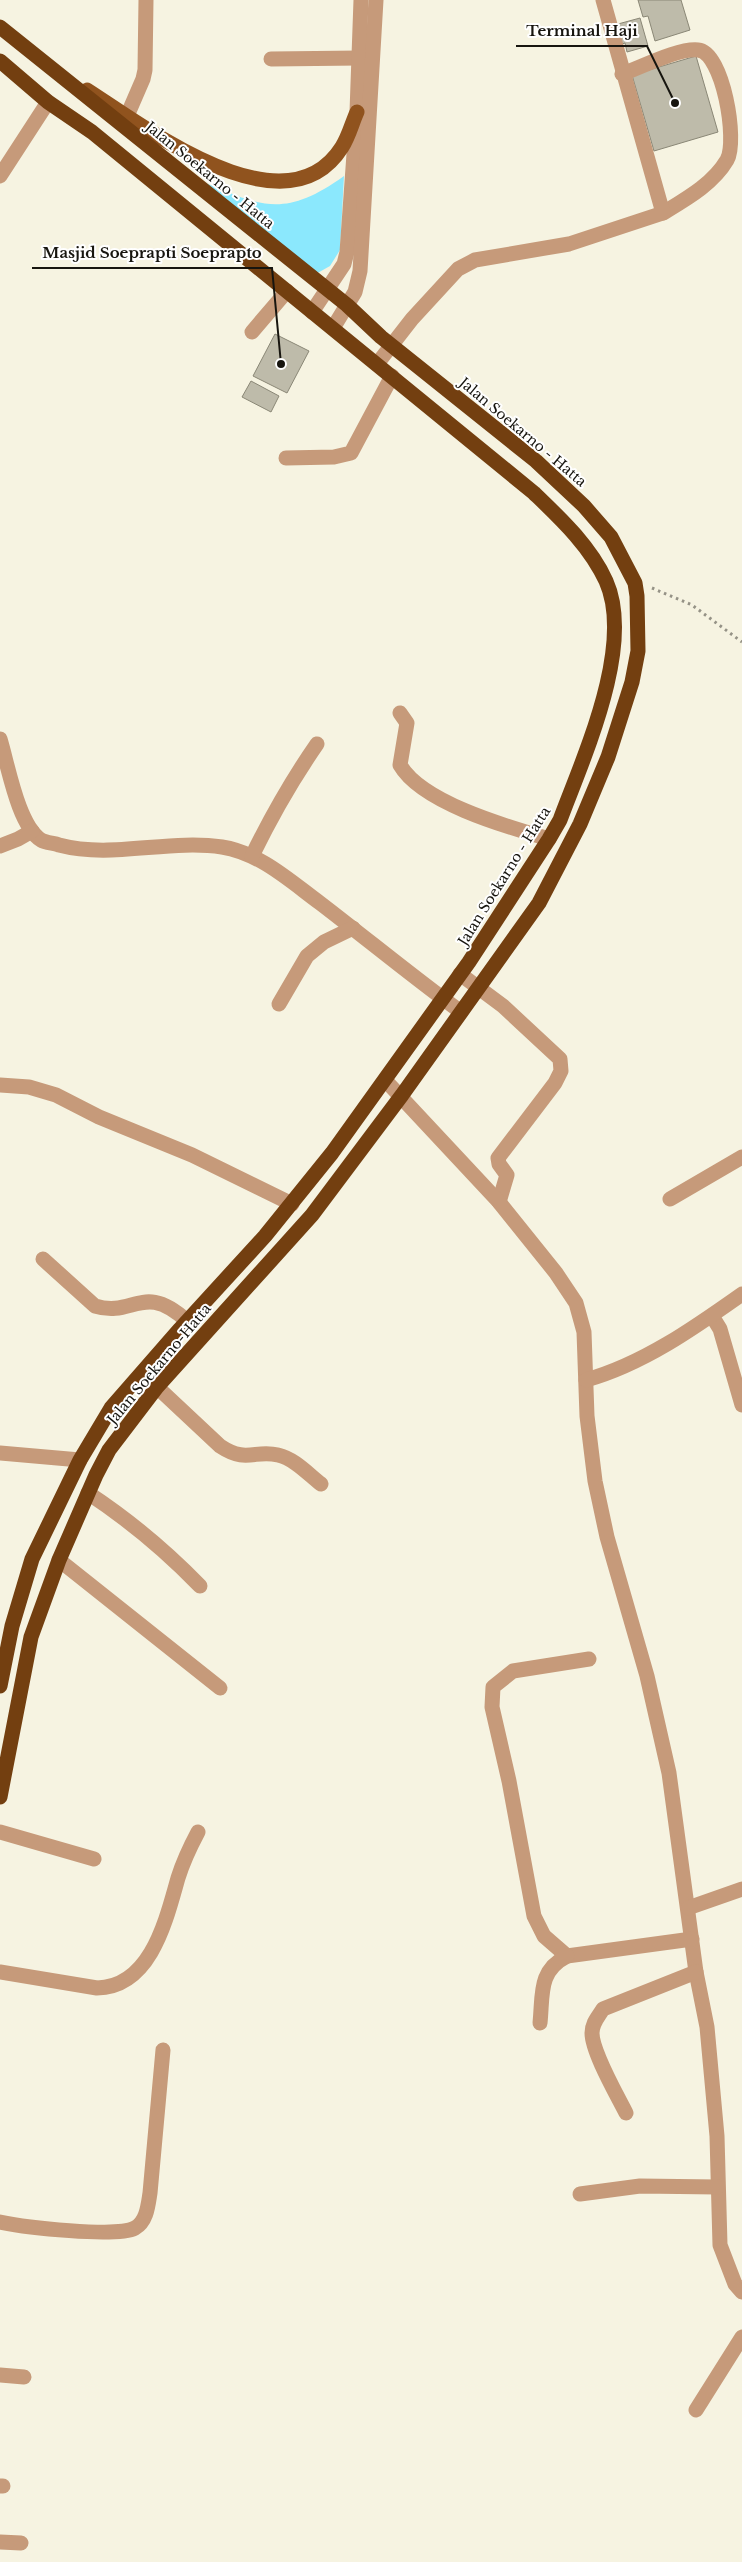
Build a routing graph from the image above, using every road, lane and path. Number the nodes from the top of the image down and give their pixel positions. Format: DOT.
graph roads {
  1 [pos="146,0"];
  2 [pos="361,0"];
  3 [pos="376,0"];
  4 [pos="603,0"];
  5 [pos="0,27"];
  6 [pos="271,58"];
  7 [pos="360,58"];
  8 [pos="40,60"];
  9 [pos="0,61"];
  10 [pos="622,74"];
  11 [pos="48,102"];
  12 [pos="357,112"];
  13 [pos="127,116"];
  14 [pos="0,176"];
  15 [pos="664,213"];
  16 [pos="326,289"];
  17 [pos="287,291"];
  18 [pos="347,305"];
  19 [pos="312,312"];
  20 [pos="333,328"];
  21 [pos="252,332"];
  22 [pos="392,346"];
  23 [pos="377,364"];
  24 [pos="392,376"];
  25 [pos="286,458"];
  26 [pos="635,583"];
  27 [pos="742,642"];
  28 [pos="400,713"];
  29 [pos="0,739"];
  30 [pos="317,744"];
  31 [pos="32,830"];
  32 [pos="549,839"];
  33 [pos="0,846"];
  34 [pos="252,856"];
  35 [pos="353,928"];
  36 [pos="460,974"];
  37 [pos="478,988"];
  38 [pos="442,999"];
  39 [pos="279,1004"];
  40 [pos="461,1012"];
  41 [pos="386,1081"];
  42 [pos="0,1085"];
  43 [pos="402,1096"];
  44 [pos="742,1157"];
  45 [pos="670,1198"];
  46 [pos="499,1202"];
  47 [pos="292,1204"];
  48 [pos="42,1259"];
  49 [pos="742,1294"];
  50 [pos="712,1316"];
  51 [pos="187,1321"];
  52 [pos="586,1380"];
  53 [pos="157,1387"];
  54 [pos="742,1405"];
  55 [pos="0,1453"];
  56 [pos="80,1460"];
  57 [pos="321,1484"];
  58 [pos="88,1493"];
  59 [pos="59,1560"];
  60 [pos="200,1586"];
  61 [pos="589,1658"];
  62 [pos="0,1686"];
  63 [pos="220,1688"];
  64 [pos="0,1797"];
  65 [pos="0,1832"];
  66 [pos="198,1832"];
  67 [pos="94,1859"];
  68 [pos="742,1889"];
  69 [pos="688,1908"];
  70 [pos="692,1939"];
  71 [pos="567,1956"];
  72 [pos="0,1972"];
  73 [pos="696,1972"];
  74 [pos="540,2022"];
  75 [pos="163,2050"];
  76 [pos="626,2113"];
  77 [pos="717,2187"];
  78 [pos="580,2194"];
  79 [pos="0,2222"];
  80 [pos="742,2292"];
  81 [pos="742,2337"];
  82 [pos="0,2375"];
  83 [pos="24,2377"];
  84 [pos="696,2410"];
  85 [pos="0,2542"];
  86 [pos="21,2543"];
  1 -- 13 [label="street"];
  2 -- 7 [label="street"];
  3 -- 18 [label="street"];
  4 -- 10 [label="street"];
  5 -- 8 [label="highway, Jalan Soekarno - Hatta"];
  6 -- 7 [label="street"];
  7 -- 12 [label="street"];
  8 -- 13 [label="main road"];
  8 -- 16 [label="highway, Jalan Soekarno - Hatta"];
  9 -- 11 [label="highway, Jalan Soekarno - Hatta"];
  10 -- 15 [label="street"];
  10 -- 15 [label="street"];
  11 -- 14 [label="street"];
  11 -- 17 [label="highway, Jalan Soekarno - Hatta"];
  12 -- 13 [label="main road"];
  12 -- 16 [label="street"];
  15 -- 22 [label="street"];
  16 -- 18 [label="highway, Jalan Soekarno - Hatta"];
  16 -- 19 [label="street"];
  17 -- 19 [label="highway, Jalan Soekarno - Hatta"];
  17 -- 21 [label="street"];
  18 -- 20 [label="street"];
  18 -- 22 [label="highway, Jalan Soekarno - Hatta"];
  19 -- 20 [label="highway, Jalan Soekarno - Hatta"];
  20 -- 23 [label="highway, Jalan Soekarno - Hatta"];
  22 -- 23 [label="street"];
  22 -- 26 [label="highway, Jalan Soekarno - Hatta"];
  23 -- 24 [label="highway, Jalan Soekarno - Hatta"];
  24 -- 25 [label="street"];
  24 -- 32 [label="highway, Jalan Soekarno - Hatta"];
  26 -- 27 [label="path"];
  26 -- 37 [label="highway, Jalan Soekarno - Hatta"];
  28 -- 32 [label="street"];
  29 -- 31 [label="street"];
  30 -- 34 [label="street"];
  31 -- 33 [label="street"];
  31 -- 34 [label="street"];
  32 -- 36 [label="highway, Jalan Soekarno - Hatta"];
  34 -- 35 [label="street"];
  35 -- 38 [label="street"];
  35 -- 39 [label="street"];
  36 -- 37 [label="street"];
  36 -- 38 [label="highway, Jalan Soekarno - Hatta"];
  37 -- 40 [label="highway, Jalan Soekarno - Hatta"];
  37 -- 46 [label="street"];
  38 -- 40 [label="street"];
  38 -- 41 [label="highway, Jalan Soekarno - Hatta"];
  40 -- 43 [label="highway, Jalan Soekarno-Hatta"];
  41 -- 43 [label="street"];
  41 -- 47 [label="highway, Jalan Soekarno - Hatta"];
  42 -- 47 [label="street"];
  43 -- 46 [label="street"];
  43 -- 53 [label="highway, Jalan Soekarno-Hatta"];
  44 -- 45 [label="street"];
  46 -- 52 [label="street"];
  47 -- 51 [label="highway, Jalan Soekarno - Hatta"];
  48 -- 51 [label="street"];
  49 -- 50 [label="street"];
  50 -- 52 [label="street"];
  50 -- 54 [label="street"];
  51 -- 56 [label="highway, Jalan Soekarno - Hatta"];
  52 -- 69 [label="street"];
  53 -- 57 [label="street"];
  53 -- 58 [label="highway, Jalan Soekarno-Hatta"];
  55 -- 56 [label="street"];
  56 -- 62 [label="highway, Jalan Soekarno - Hatta"];
  58 -- 59 [label="highway, Jalan Soekarno-Hatta"];
  58 -- 60 [label="street"];
  59 -- 63 [label="street"];
  59 -- 64 [label="highway, Jalan Soekarno-Hatta"];
  61 -- 71 [label="street"];
  65 -- 67 [label="street"];
  66 -- 72 [label="street"];
  68 -- 69 [label="street"];
  69 -- 70 [label="street"];
  70 -- 71 [label="street"];
  70 -- 73 [label="street"];
  71 -- 74 [label="street"];
  73 -- 76 [label="street"];
  73 -- 77 [label="street"];
  75 -- 79 [label="street"];
  77 -- 78 [label="street"];
  77 -- 80 [label="street"];
  81 -- 84 [label="street"];
  82 -- 83 [label="street"];
  85 -- 86 [label="street"];
}
